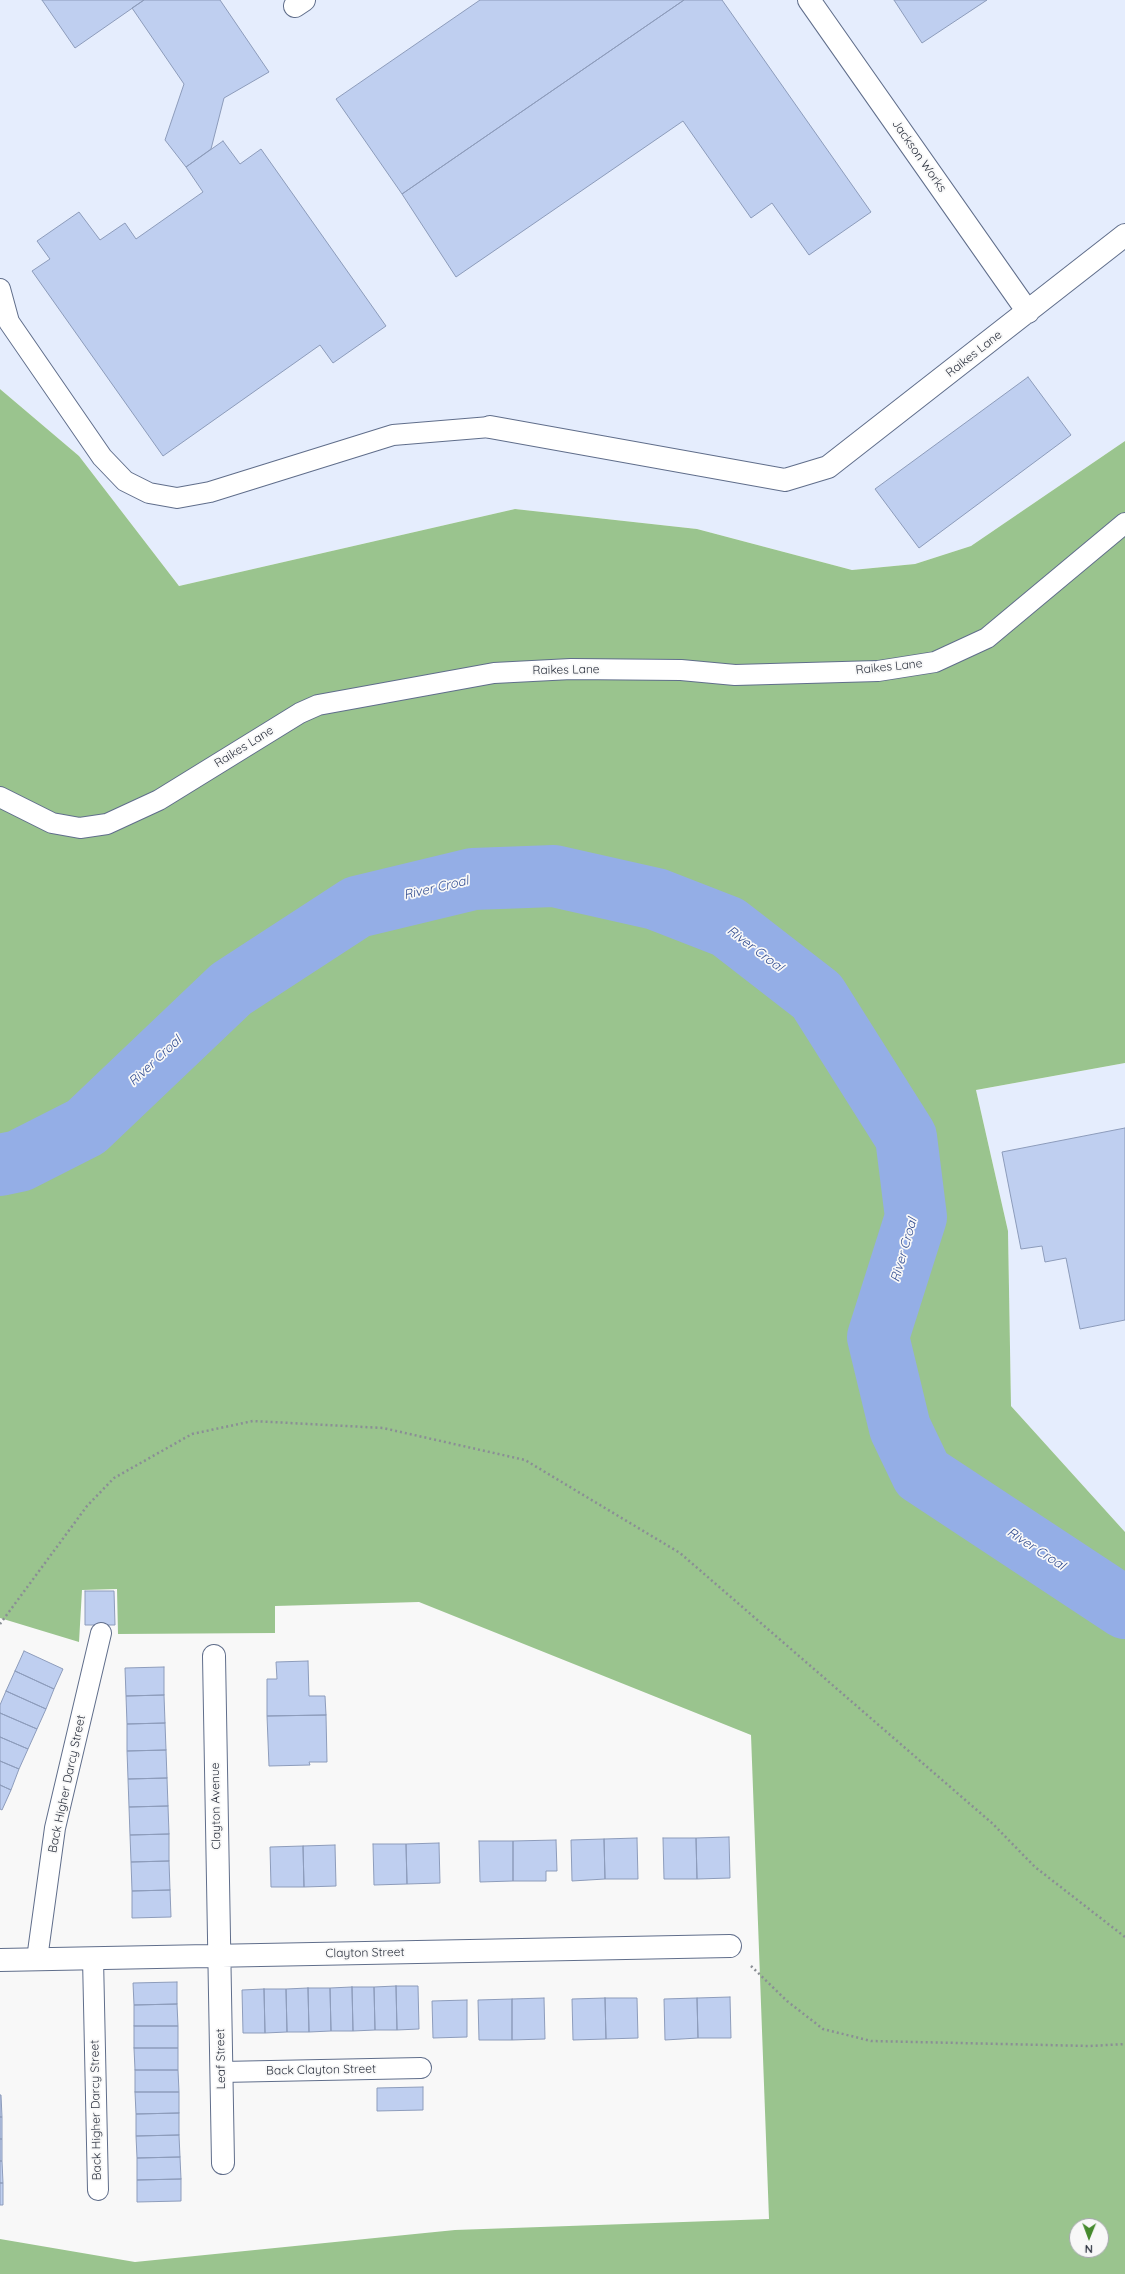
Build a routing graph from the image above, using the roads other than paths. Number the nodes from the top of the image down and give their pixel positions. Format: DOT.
graph roads {
  1 [pos="809,0"];
  2 [pos="1125,235"];
  3 [pos="0,289"];
  4 [pos="1028,312"];
  5 [pos="490,427"];
  6 [pos="1125,523"];
  7 [pos="0,797"];
  8 [pos="101,1633"];
  9 [pos="214,1656"];
  10 [pos="730,1946"];
  11 [pos="218,1956"];
  12 [pos="93,1958"];
  13 [pos="37,1959"];
  14 [pos="0,1960"];
  15 [pos="421,2068"];
  16 [pos="221,2072"];
  17 [pos="223,2163"];
  18 [pos="98,2190"];
  1 -- 4 [label="street, Jackson Works"];
  2 -- 4 [label="street, Raikes Lane"];
  3 -- 5 [label="lane"];
  4 -- 5 [label="street, Raikes Lane"];
  6 -- 7 [label="lane, Raikes Lane"];
  8 -- 13 [label="lane, Back Higher Darcy Street"];
  9 -- 11 [label="street, Clayton Avenue"];
  10 -- 11 [label="street, Clayton Street"];
  11 -- 12 [label="street, Clayton Street"];
  11 -- 16 [label="street, Leaf Street"];
  12 -- 13 [label="street, Clayton Street"];
  12 -- 18 [label="lane, Back Higher Darcy Street"];
  13 -- 14 [label="street, Clayton Street"];
  15 -- 16 [label="lane, Back Clayton Street"];
  16 -- 17 [label="street, Leaf Street"];
}
